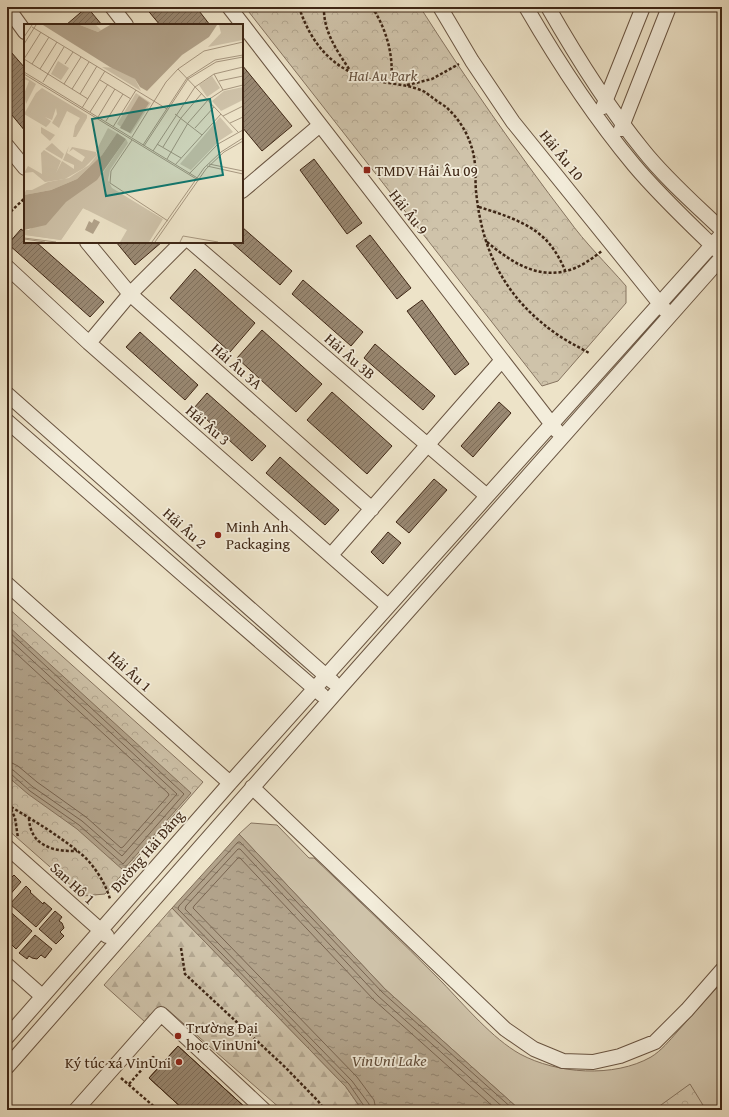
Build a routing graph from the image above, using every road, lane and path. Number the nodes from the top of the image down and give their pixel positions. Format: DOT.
graph roads {
  1 [pos="112,7"];
  2 [pos="229,7"];
  3 [pos="299,7"];
  4 [pos="324,7"];
  5 [pos="372,7"];
  6 [pos="440,7"];
  7 [pos="526,7"];
  8 [pos="548,7"];
  9 [pos="643,7"];
  10 [pos="669,7"];
  11 [pos="12,11"];
  12 [pos="125,24"];
  13 [pos="242,24"];
  14 [pos="243,25"];
  15 [pos="24,30"];
  16 [pos="463,62"];
  17 [pos="353,74"];
  18 [pos="391,83"];
  19 [pos="406,86"];
  20 [pos="606,100"];
  21 [pos="598,120"];
  22 [pos="623,123"];
  23 [pos="320,125"];
  24 [pos="615,142"];
  25 [pos="7,146"];
  26 [pos="24,167"];
  27 [pos="244,184"];
  28 [pos="24,199"];
  29 [pos="478,207"];
  30 [pos="7,215"];
  31 [pos="722,230"];
  32 [pos="722,234"];
  33 [pos="486,241"];
  34 [pos="88,243"];
  35 [pos="181,243"];
  36 [pos="192,243"];
  37 [pos="603,251"];
  38 [pos="719,253"];
  39 [pos="7,267"];
  40 [pos="565,270"];
  41 [pos="130,294"];
  42 [pos="660,304"];
  43 [pos="670,316"];
  44 [pos="89,343"];
  45 [pos="589,353"];
  46 [pos="502,360"];
  47 [pos="7,394"];
  48 [pos="28,412"];
  49 [pos="552,424"];
  50 [pos="9,428"];
  51 [pos="562,437"];
  52 [pos="428,445"];
  53 [pos="487,496"];
  54 [pos="372,509"];
  55 [pos="331,555"];
  56 [pos="7,584"];
  57 [pos="388,606"];
  58 [pos="326,676"];
  59 [pos="340,688"];
  60 [pos="314,689"];
  61 [pos="329,700"];
  62 [pos="230,783"];
  63 [pos="252,787"];
  64 [pos="7,800"];
  65 [pos="11,807"];
  66 [pos="29,818"];
  67 [pos="13,843"];
  68 [pos="78,851"];
  69 [pos="111,899"];
  70 [pos="100,930"];
  71 [pos="116,944"];
  72 [pos="181,948"];
  73 [pos="7,965"];
  74 [pos="722,970"];
  75 [pos="42,996"];
  76 [pos="7,1037"];
  77 [pos="158,1062"];
  78 [pos="7,1067"];
  79 [pos="112,1070"];
  80 [pos="128,1084"];
  81 [pos="76,1110"];
  82 [pos="158,1110"];
  83 [pos="264,1110"];
  84 [pos="325,1110"];
  1 -- 12 [label="street"];
  2 -- 13 [label="street, Hải Âu 9"];
  3 -- 17 [label="path"];
  4 -- 17 [label="path"];
  5 -- 18 [label="path"];
  6 -- 42 [label="street, Hải Âu 10"];
  7 -- 21 [label="street"];
  8 -- 20 [label="street"];
  9 -- 20 [label="street"];
  10 -- 22 [label="street"];
  11 -- 15 [label="street"];
  14 -- 23 [label="street, Hải Âu 9"];
  16 -- 19 [label="path"];
  17 -- 18 [label="path"];
  18 -- 19 [label="path"];
  19 -- 29 [label="path"];
  20 -- 21 [label="street"];
  20 -- 22 [label="street"];
  21 -- 24 [label="street"];
  22 -- 24 [label="street"];
  22 -- 31 [label="street"];
  23 -- 27 [label="street"];
  23 -- 46 [label="street, Hải Âu 9"];
  24 -- 38 [label="street"];
  25 -- 26 [label="street"];
  28 -- 30 [label="path"];
  29 -- 33 [label="path"];
  29 -- 40 [label="path"];
  32 -- 38 [label="street"];
  33 -- 40 [label="path"];
  33 -- 45 [label="path"];
  34 -- 41 [label="street, Hải Âu 3A"];
  35 -- 41 [label="street"];
  36 -- 52 [label="street, Hải Âu 3B"];
  37 -- 40 [label="path"];
  38 -- 42 [label="street, Đường Hải Đăng"];
  38 -- 43 [label="street"];
  39 -- 44 [label="street, Hải Âu 3"];
  41 -- 44 [label="street"];
  41 -- 54 [label="street, Hải Âu 3A"];
  42 -- 43 [label="street, Hải Âu 10"];
  42 -- 49 [label="street, Đường Hải Đăng"];
  43 -- 51 [label="street"];
  44 -- 55 [label="street, Hải Âu 3"];
  46 -- 49 [label="street, Hải Âu 9"];
  46 -- 52 [label="street"];
  47 -- 48 [label="street, Hải Âu 2"];
  48 -- 50 [label="street"];
  48 -- 58 [label="street, Hải Âu 2"];
  49 -- 51 [label="street, Hải Âu 9"];
  49 -- 53 [label="street, Đường Hải Đăng"];
  50 -- 60 [label="street"];
  51 -- 59 [label="street"];
  52 -- 53 [label="street, Hải Âu 3B"];
  52 -- 54 [label="street"];
  53 -- 57 [label="street, Đường Hải Đăng"];
  54 -- 55 [label="street"];
  55 -- 57 [label="street, Hải Âu 3"];
  56 -- 62 [label="street, Hải Âu 1"];
  57 -- 58 [label="street, Đường Hải Đăng"];
  58 -- 59 [label="street, Hải Âu 2"];
  58 -- 60 [label="street, Đường Hải Đăng"];
  59 -- 61 [label="street"];
  60 -- 61 [label="street"];
  60 -- 62 [label="street, Đường Hải Đăng"];
  61 -- 63 [label="street"];
  62 -- 70 [label="street, Đường Hải Đăng"];
  63 -- 71 [label="street"];
  63 -- 74 [label="street"];
  64 -- 65 [label="path"];
  65 -- 66 [label="path"];
  65 -- 67 [label="path"];
  66 -- 68 [label="path"];
  66 -- 68 [label="path"];
  67 -- 70 [label="street, San Hô 1"];
  68 -- 69 [label="path"];
  70 -- 71 [label="street, San Hô 1"];
  70 -- 75 [label="street, Đường Hải Đăng"];
  71 -- 78 [label="street"];
  72 -- 84 [label="path"];
  73 -- 75 [label="street"];
  75 -- 76 [label="street, Đường Hải Đăng"];
  77 -- 80 [label="path"];
  79 -- 80 [label="path"];
  79 -- 81 [label="street"];
  79 -- 83 [label="street"];
  80 -- 82 [label="path"];
}
